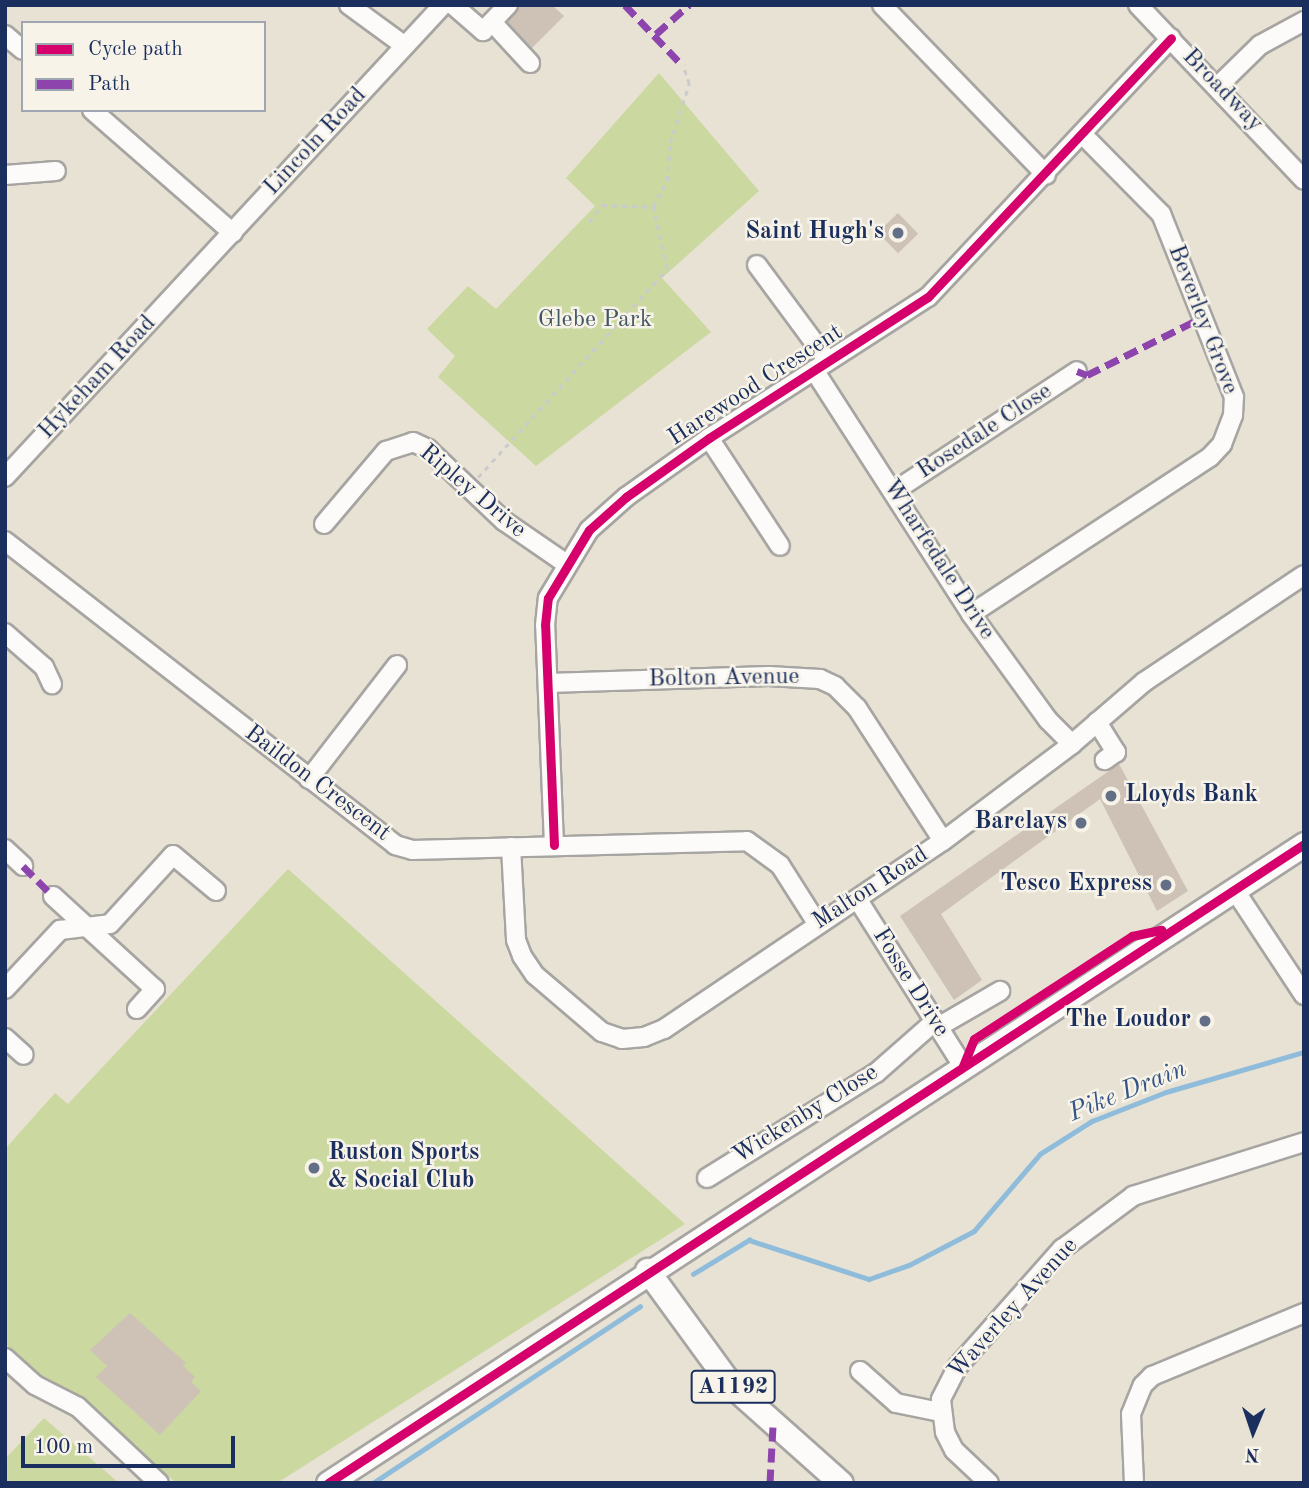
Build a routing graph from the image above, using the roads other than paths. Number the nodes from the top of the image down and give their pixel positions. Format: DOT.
graph roads {
  1 [pos="349,5"];
  2 [pos="508,5"];
  3 [pos="882,5"];
  4 [pos="1138,5"];
  5 [pos="446,6"];
  6 [pos="1304,21"];
  7 [pos="492,22"];
  8 [pos="471,34"];
  9 [pos="5,35"];
  10 [pos="1171,38"];
  11 [pos="405,46"];
  12 [pos="21,48"];
  13 [pos="530,63"];
  14 [pos="1218,86"];
  15 [pos="94,112"];
  16 [pos="1082,134"];
  17 [pos="56,171"];
  18 [pos="1046,174"];
  19 [pos="5,175"];
  20 [pos="1304,180"];
  21 [pos="233,233"];
  22 [pos="757,265"];
  23 [pos="190,279"];
  24 [pos="821,365"];
  25 [pos="1077,371"];
  26 [pos="709,438"];
  27 [pos="5,477"];
  28 [pos="893,492"];
  29 [pos="324,524"];
  30 [pos="5,541"];
  31 [pos="780,546"];
  32 [pos="565,563"];
  33 [pos="1304,575"];
  34 [pos="971,614"];
  35 [pos="5,633"];
  36 [pos="397,665"];
  37 [pos="548,683"];
  38 [pos="52,684"];
  39 [pos="1097,722"];
  40 [pos="1072,744"];
  41 [pos="1105,760"];
  42 [pos="309,779"];
  43 [pos="943,841"];
  44 [pos="1304,844"];
  45 [pos="554,845"];
  46 [pos="511,847"];
  47 [pos="5,849"];
  48 [pos="23,866"];
  49 [pos="1234,889"];
  50 [pos="216,891"];
  51 [pos="53,895"];
  52 [pos="858,900"];
  53 [pos="817,923"];
  54 [pos="83,927"];
  55 [pos="5,989"];
  56 [pos="1000,991"];
  57 [pos="1304,995"];
  58 [pos="137,1009"];
  59 [pos="936,1024"];
  60 [pos="5,1038"];
  61 [pos="24,1055"];
  62 [pos="963,1066"];
  63 [pos="1304,1142"];
  64 [pos="707,1178"];
  65 [pos="647,1270"];
  66 [pos="1304,1313"];
  67 [pos="5,1358"];
  68 [pos="860,1371"];
  69 [pos="940,1412"];
  70 [pos="159,1483"];
  71 [pos="328,1483"];
  72 [pos="841,1483"];
  73 [pos="989,1483"];
  74 [pos="1134,1483"];
  1 -- 11 [label="street"];
  2 -- 7 [label="street"];
  3 -- 18 [label="street"];
  4 -- 10 [label="street, Broadway"];
  5 -- 7 [label="street"];
  5 -- 8 [label="street"];
  5 -- 11 [label="street, Lincoln Road"];
  6 -- 14 [label="street"];
  7 -- 13 [label="street"];
  9 -- 12 [label="street"];
  10 -- 14 [label="street, Broadway"];
  10 -- 16 [label="street, Harewood Crescent"];
  11 -- 21 [label="street, Lincoln Road"];
  14 -- 20 [label="street, Broadway"];
  15 -- 21 [label="street"];
  16 -- 18 [label="street, Harewood Crescent"];
  16 -- 34 [label="street, Beverley Grove"];
  17 -- 19 [label="street"];
  18 -- 24 [label="street, Harewood Crescent"];
  21 -- 23 [label="street, Lincoln Road"];
  22 -- 24 [label="street, Wharfedale Drive"];
  23 -- 27 [label="street, Hykeham Road"];
  24 -- 26 [label="street, Harewood Crescent"];
  24 -- 28 [label="street, Wharfedale Drive"];
  25 -- 28 [label="street, Rosedale Close"];
  26 -- 31 [label="street"];
  26 -- 32 [label="street, Harewood Crescent"];
  28 -- 34 [label="street, Wharfedale Drive"];
  29 -- 32 [label="street, Ripley Drive"];
  30 -- 42 [label="street, Baildon Crescent"];
  32 -- 37 [label="street, Harewood Crescent"];
  33 -- 39 [label="street, Malton Road"];
  34 -- 40 [label="street, Wharfedale Drive"];
  35 -- 38 [label="street"];
  36 -- 42 [label="street"];
  37 -- 43 [label="street, Bolton Avenue"];
  37 -- 45 [label="street, Harewood Crescent"];
  39 -- 40 [label="street, Malton Road"];
  39 -- 41 [label="street"];
  40 -- 43 [label="street, Malton Road"];
  42 -- 46 [label="street, Baildon Crescent"];
  43 -- 52 [label="street, Malton Road"];
  44 -- 49 [label="main road"];
  45 -- 46 [label="street, Baildon Crescent"];
  45 -- 53 [label="street, Baildon Crescent"];
  46 -- 53 [label="street, Malton Road"];
  47 -- 48 [label="street"];
  49 -- 57 [label="street"];
  49 -- 62 [label="main road"];
  50 -- 54 [label="street"];
  51 -- 54 [label="street"];
  52 -- 53 [label="street, Malton Road"];
  52 -- 59 [label="street, Fosse Drive"];
  54 -- 55 [label="street"];
  54 -- 58 [label="street"];
  56 -- 59 [label="street, Wickenby Close"];
  59 -- 62 [label="street, Fosse Drive"];
  59 -- 64 [label="street, Wickenby Close"];
  60 -- 61 [label="street"];
  62 -- 65 [label="main road"];
  63 -- 69 [label="street, Waverley Avenue"];
  65 -- 71 [label="main road"];
  65 -- 72 [label="main road, A1192"];
  66 -- 74 [label="street"];
  67 -- 70 [label="street"];
  68 -- 69 [label="street"];
  69 -- 73 [label="street, Waverley Avenue"];
}
